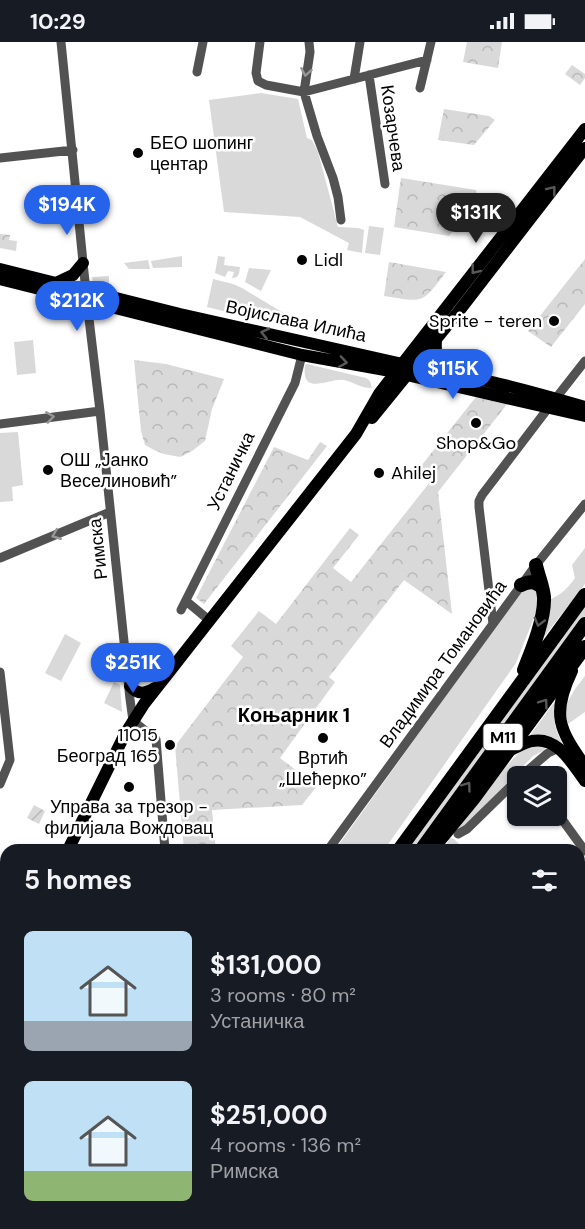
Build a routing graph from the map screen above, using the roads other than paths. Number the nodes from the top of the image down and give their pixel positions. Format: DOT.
graph roads {
  1 [pos="62,42"];
  2 [pos="202,42"];
  3 [pos="261,42"];
  4 [pos="309,42"];
  5 [pos="360,42"];
  6 [pos="430,42"];
  7 [pos="427,60"];
  8 [pos="197,72"];
  9 [pos="369,75"];
  10 [pos="354,79"];
  11 [pos="420,88"];
  12 [pos="304,92"];
  13 [pos="585,129"];
  14 [pos="585,148"];
  15 [pos="73,150"];
  16 [pos="0,158"];
  17 [pos="385,184"];
  18 [pos="340,220"];
  19 [pos="83,263"];
  20 [pos="0,269"];
  21 [pos="0,279"];
  22 [pos="56,283"];
  23 [pos="87,297"];
  24 [pos="436,340"];
  25 [pos="302,355"];
  26 [pos="585,361"];
  27 [pos="367,366"];
  28 [pos="405,369"];
  29 [pos="450,372"];
  30 [pos="379,394"];
  31 [pos="553,403"];
  32 [pos="585,407"];
  33 [pos="100,411"];
  34 [pos="585,416"];
  35 [pos="0,424"];
  36 [pos="356,434"];
  37 [pos="585,504"];
  38 [pos="110,512"];
  39 [pos="0,558"];
  40 [pos="536,565"];
  41 [pos="521,585"];
  42 [pos="542,587"];
  43 [pos="585,595"];
  44 [pos="186,601"];
  45 [pos="181,610"];
  46 [pos="209,620"];
  47 [pos="493,624"];
  48 [pos="585,624"];
  49 [pos="583,654"];
  50 [pos="0,672"];
  51 [pos="158,685"];
  52 [pos="130,686"];
  53 [pos="516,688"];
  54 [pos="133,721"];
  55 [pos="559,748"];
  56 [pos="510,750"];
  57 [pos="534,766"];
  58 [pos="583,771"];
  59 [pos="0,784"];
  60 [pos="507,792"];
  61 [pos="567,826"];
  62 [pos="458,834"];
  63 [pos="71,844"];
  64 [pos="165,844"];
  65 [pos="333,844"];
  66 [pos="403,844"];
  67 [pos="425,844"];
  68 [pos="436,844"];
  69 [pos="580,844"];
  1 -- 15 [label="street, Римска"];
  2 -- 8 [label="street"];
  3 -- 12 [label="street"];
  4 -- 12 [label="street, one-way"];
  5 -- 10 [label="street, Козарчева"];
  6 -- 7 [label="street"];
  7 -- 9 [label="street"];
  7 -- 11 [label="street"];
  9 -- 10 [label="street"];
  9 -- 17 [label="street, Козарчева"];
  10 -- 12 [label="street"];
  12 -- 18 [label="street"];
  13 -- 28 [label="main road, one-way"];
  24 -- 14 [label="main road, one-way"];
  15 -- 16 [label="street"];
  15 -- 19 [label="street, Римска"];
  19 -- 22 [label="main road"];
  19 -- 23 [label="street, Римска"];
  20 -- 22 [label="main road, Војислава Илића"];
  21 -- 23 [label="main road, Војислава Илића"];
  22 -- 23 [label="main road, Војислава Илића"];
  23 -- 25 [label="main road, Војислава Илића"];
  28 -- 23 [label="main road, Војислава Илића, one-way"];
  23 -- 33 [label="street, Римска"];
  24 -- 28 [label="main road"];
  24 -- 29 [label="main road"];
  25 -- 27 [label="main road, Војислава Илића, one-way"];
  25 -- 44 [label="street, Устаничка"];
  26 -- 31 [label="street"];
  27 -- 28 [label="main road, Војислава Илића"];
  27 -- 30 [label="main road"];
  28 -- 29 [label="main road, Војислава Илића"];
  28 -- 30 [label="main road"];
  28 -- 31 [label="main road, Војислава Илића"];
  28 -- 36 [label="main road"];
  29 -- 31 [label="main road, Војислава Илића"];
  30 -- 36 [label="main road"];
  31 -- 32 [label="main road, Војислава Илића"];
  31 -- 34 [label="main road, Војислава Илића"];
  31 -- 47 [label="street"];
  35 -- 33 [label="street, one-way"];
  33 -- 38 [label="street, Римска"];
  36 -- 46 [label="main road"];
  37 -- 40 [label="street, Владимира Томановића"];
  38 -- 39 [label="street, one-way"];
  38 -- 52 [label="street, Римска"];
  40 -- 41 [label="street, Владимира Томановића"];
  40 -- 42 [label="highway"];
  41 -- 42 [label="highway"];
  41 -- 47 [label="street, Владимира Томановића"];
  42 -- 53 [label="highway, one-way"];
  43 -- 53 [label="highway, M11"];
  44 -- 45 [label="street, Устаничка"];
  44 -- 46 [label="street"];
  46 -- 51 [label="main road"];
  47 -- 65 [label="street, Владимира Томановића"];
  67 -- 48 [label="highway, M11, one-way"];
  56 -- 49 [label="highway, one-way"];
  49 -- 58 [label="main road"];
  50 -- 59 [label="street"];
  51 -- 52 [label="main road"];
  51 -- 54 [label="main road"];
  52 -- 54 [label="street, Римска"];
  53 -- 66 [label="highway, M11"];
  54 -- 63 [label="main road"];
  54 -- 64 [label="street"];
  55 -- 56 [label="main road"];
  55 -- 57 [label="street"];
  55 -- 58 [label="main road"];
  56 -- 68 [label="highway"];
  60 -- 62 [label="street"];
  61 -- 69 [label="street"];
}
